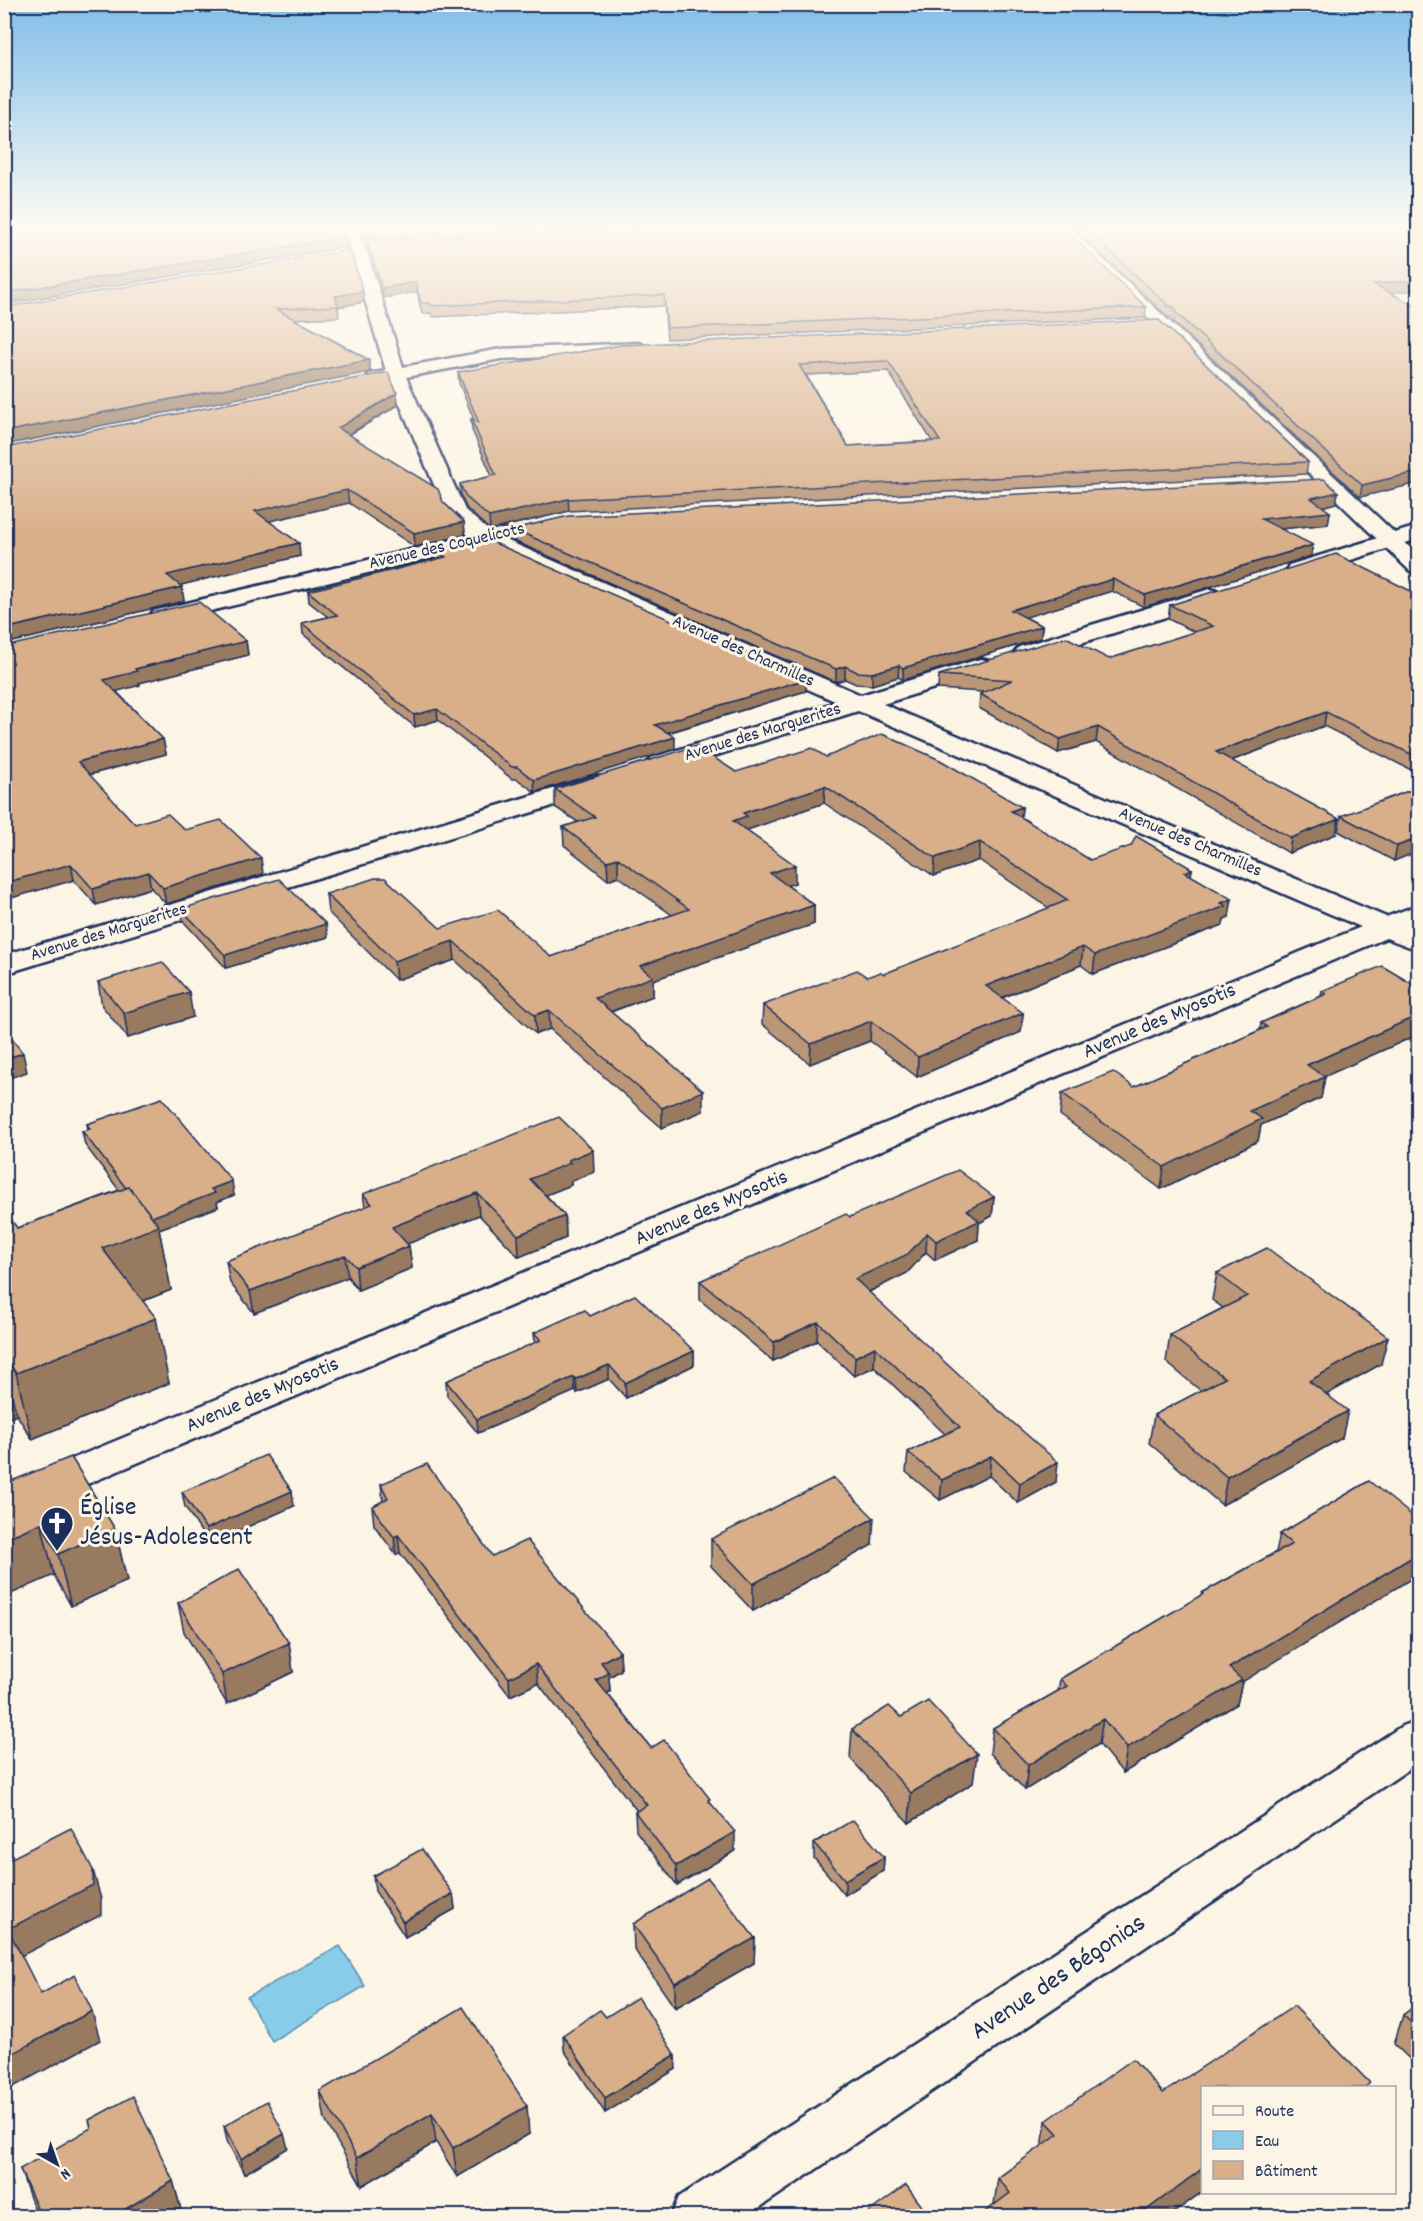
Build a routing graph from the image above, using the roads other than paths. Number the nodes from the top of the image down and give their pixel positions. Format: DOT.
graph roads {
  1 [pos="383,331"];
  2 [pos="1173,331"];
  3 [pos="652,347"];
  4 [pos="396,374"];
  5 [pos="352,383"];
  6 [pos="1329,481"];
  7 [pos="1301,482"];
  8 [pos="524,529"];
  9 [pos="1419,532"];
  10 [pos="484,538"];
  11 [pos="1392,541"];
  12 [pos="1419,566"];
  13 [pos="1271,578"];
  14 [pos="1237,588"];
  15 [pos="138,621"];
  16 [pos="860,703"];
  17 [pos="1419,914"];
  18 [pos="1387,928"];
  19 [pos="1419,941"];
  20 [pos="4,965"];
  21 [pos="4,1504"];
  22 [pos="1419,1739"];
  23 [pos="699,2217"];
  1 -- 4 [label="street, Avenue des Charmilles"];
  2 -- 6 [label="street"];
  3 -- 4 [label="street"];
  4 -- 5 [label="street"];
  4 -- 10 [label="street, Avenue des Charmilles"];
  6 -- 7 [label="street"];
  6 -- 11 [label="street"];
  8 -- 10 [label="street, Avenue des Coquelicots"];
  9 -- 11 [label="street"];
  10 -- 15 [label="street, Avenue des Coquelicots"];
  10 -- 16 [label="street, Avenue des Charmilles"];
  11 -- 12 [label="street"];
  11 -- 13 [label="street"];
  14 -- 16 [label="street, Avenue des Marguerites"];
  16 -- 18 [label="street, Avenue des Charmilles"];
  16 -- 20 [label="street, Avenue des Marguerites"];
  17 -- 18 [label="street, Avenue des Myosotis"];
  18 -- 19 [label="street, Avenue des Charmilles"];
  18 -- 21 [label="street, Avenue des Myosotis"];
  22 -- 23 [label="street, Avenue des Bégonias"];
}
